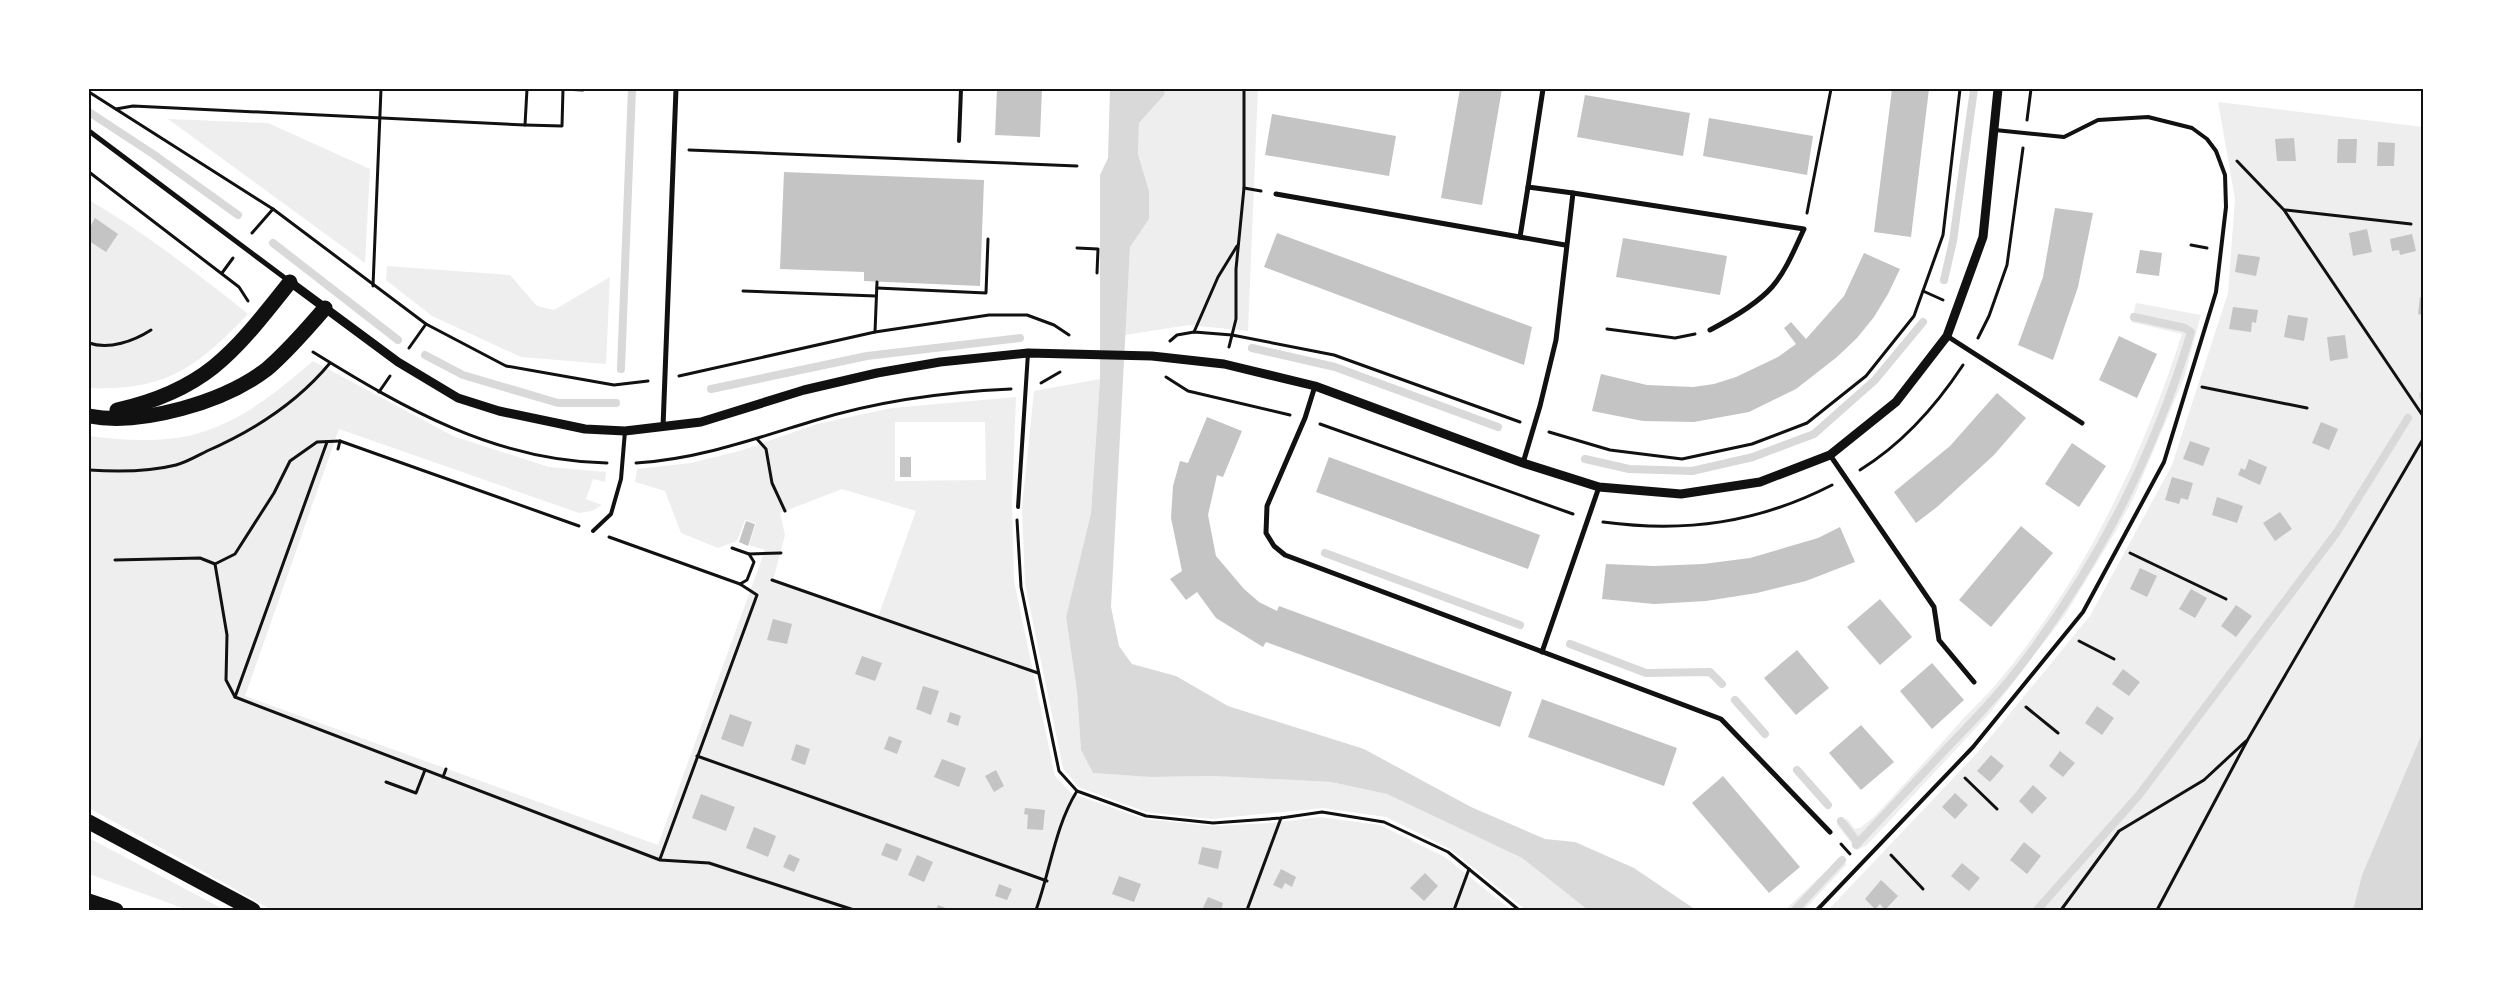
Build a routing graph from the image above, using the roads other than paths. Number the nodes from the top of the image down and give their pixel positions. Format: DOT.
graph roads {
  1 [pos="676,89"];
  2 [pos="961,89"];
  3 [pos="1543,89"];
  4 [pos="1998,89"];
  5 [pos="1992,130"];
  6 [pos="89,132"];
  7 [pos="959,141"];
  8 [pos="1528,187"];
  9 [pos="1573,193"];
  10 [pos="1276,194"];
  11 [pos="1520,237"];
  12 [pos="1565,245"];
  13 [pos="290,282"];
  14 [pos="325,308"];
  15 [pos="1710,330"];
  16 [pos="1947,336"];
  17 [pos="1028,353"];
  18 [pos="1314,386"];
  19 [pos="90,416"];
  20 [pos="2082,422"];
  21 [pos="662,428"];
  22 [pos="625,432"];
  23 [pos="1830,455"];
  24 [pos="1523,463"];
  25 [pos="1599,487"];
  26 [pos="1018,507"];
  27 [pos="593,531"];
  28 [pos="1542,652"];
  29 [pos="1974,682"];
  30 [pos="89,822"];
  31 [pos="1830,832"];
  32 [pos="89,901"];
  33 [pos="116,910"];
  34 [pos="253,910"];
  35 [pos="1817,910"];
  1 -- 21 [label="street"];
  2 -- 7 [label="lane"];
  3 -- 8 [label="street"];
  4 -- 5 [label="street"];
  5 -- 16 [label="street"];
  5 -- 35 [label="lane"];
  6 -- 13 [label="street"];
  8 -- 9 [label="street"];
  8 -- 11 [label="street"];
  9 -- 12 [label="street"];
  9 -- 15 [label="street"];
  10 -- 11 [label="street"];
  11 -- 12 [label="street"];
  12 -- 24 [label="street"];
  13 -- 14 [label="street"];
  13 -- 19 [label="highway"];
  14 -- 19 [label="highway"];
  14 -- 22 [label="street"];
  16 -- 20 [label="street"];
  16 -- 23 [label="street"];
  17 -- 18 [label="street"];
  17 -- 21 [label="street"];
  17 -- 26 [label="lane"];
  18 -- 24 [label="street"];
  18 -- 28 [label="street"];
  21 -- 22 [label="street"];
  22 -- 27 [label="lane"];
  23 -- 25 [label="street"];
  23 -- 29 [label="street"];
  24 -- 25 [label="street"];
  25 -- 28 [label="street"];
  28 -- 31 [label="street"];
  30 -- 34 [label="highway"];
  32 -- 33 [label="highway"];
}
